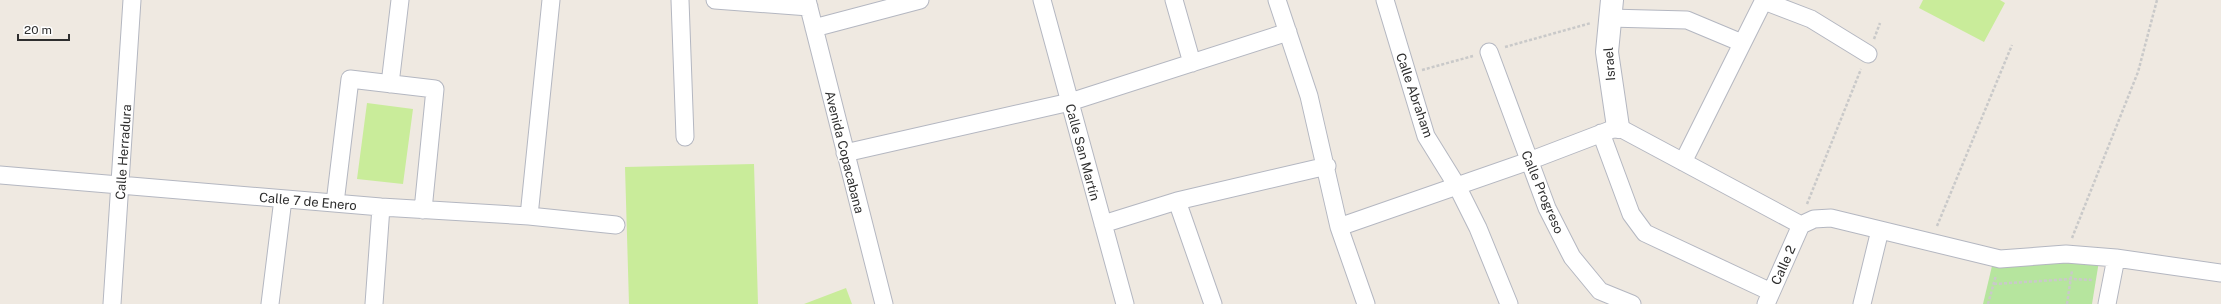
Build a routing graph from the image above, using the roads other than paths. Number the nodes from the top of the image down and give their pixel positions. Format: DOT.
graph roads {
  1 [pos="132,0"];
  2 [pos="400,0"];
  3 [pos="551,0"];
  4 [pos="680,0"];
  5 [pos="715,0"];
  6 [pos="920,0"];
  7 [pos="1042,0"];
  8 [pos="1174,0"];
  9 [pos="1277,0"];
  10 [pos="1385,0"];
  11 [pos="1764,0"];
  12 [pos="808,4"];
  13 [pos="1610,9"];
  14 [pos="814,28"];
  15 [pos="1288,32"];
  16 [pos="1742,43"];
  17 [pos="1488,52"];
  18 [pos="1868,54"];
  19 [pos="1192,63"];
  20 [pos="390,84"];
  21 [pos="1070,102"];
  22 [pos="1610,130"];
  23 [pos="685,137"];
  24 [pos="845,153"];
  25 [pos="1529,161"];
  26 [pos="1683,162"];
  27 [pos="1326,166"];
  28 [pos="0,175"];
  29 [pos="121,185"];
  30 [pos="1457,186"];
  31 [pos="283,199"];
  32 [pos="1178,201"];
  33 [pos="334,203"];
  34 [pos="381,207"];
  35 [pos="423,210"];
  36 [pos="529,216"];
  37 [pos="1104,224"];
  38 [pos="616,225"];
  39 [pos="1801,225"];
  40 [pos="1339,227"];
  41 [pos="1880,230"];
  42 [pos="2116,258"];
  43 [pos="2221,273"];
  44 [pos="1768,298"];
  45 [pos="112,304"];
  46 [pos="270,304"];
  47 [pos="374,304"];
  48 [pos="884,304"];
  49 [pos="1125,304"];
  50 [pos="1212,304"];
  51 [pos="1366,304"];
  52 [pos="1509,304"];
  53 [pos="1632,304"];
  54 [pos="1862,304"];
  55 [pos="2107,304"];
  1 -- 29 [label="street, Calle Herradura"];
  2 -- 20 [label="street"];
  3 -- 36 [label="street"];
  4 -- 23 [label="street"];
  5 -- 12 [label="street"];
  6 -- 14 [label="street"];
  7 -- 21 [label="street, Calle San Martín"];
  8 -- 19 [label="street"];
  9 -- 15 [label="street"];
  10 -- 30 [label="street, Calle Abraham"];
  11 -- 16 [label="street"];
  11 -- 18 [label="street"];
  12 -- 14 [label="street, Avenida Copacabana"];
  13 -- 16 [label="street"];
  13 -- 22 [label="street, Israel"];
  14 -- 24 [label="street, Avenida Copacabana"];
  15 -- 19 [label="street"];
  15 -- 27 [label="street"];
  16 -- 26 [label="street"];
  17 -- 25 [label="street, Calle Progreso"];
  19 -- 21 [label="street"];
  20 -- 33 [label="street"];
  20 -- 35 [label="street"];
  21 -- 24 [label="street"];
  21 -- 37 [label="street, Calle San Martín"];
  22 -- 25 [label="street"];
  22 -- 26 [label="street"];
  22 -- 44 [label="street"];
  24 -- 48 [label="street, Avenida Copacabana"];
  25 -- 30 [label="street"];
  25 -- 53 [label="street, Calle Progreso"];
  26 -- 39 [label="street"];
  27 -- 32 [label="street"];
  27 -- 40 [label="street"];
  28 -- 29 [label="street, Calle 7 de Enero"];
  29 -- 31 [label="street, Calle 7 de Enero"];
  29 -- 45 [label="street, Calle Herradura"];
  30 -- 40 [label="street"];
  30 -- 52 [label="street, Calle Abraham"];
  31 -- 33 [label="street, Calle 7 de Enero"];
  31 -- 46 [label="street"];
  32 -- 37 [label="street"];
  32 -- 50 [label="street"];
  33 -- 34 [label="street, Calle 7 de Enero"];
  34 -- 35 [label="street, Calle 7 de Enero"];
  34 -- 47 [label="street"];
  35 -- 36 [label="street, Calle 7 de Enero"];
  36 -- 38 [label="street, Calle 7 de Enero"];
  37 -- 49 [label="street, Calle San Martín"];
  39 -- 41 [label="street"];
  39 -- 44 [label="street, Calle 2"];
  40 -- 51 [label="street"];
  41 -- 42 [label="street"];
  41 -- 54 [label="street"];
  42 -- 43 [label="street"];
  42 -- 55 [label="street"];
}
